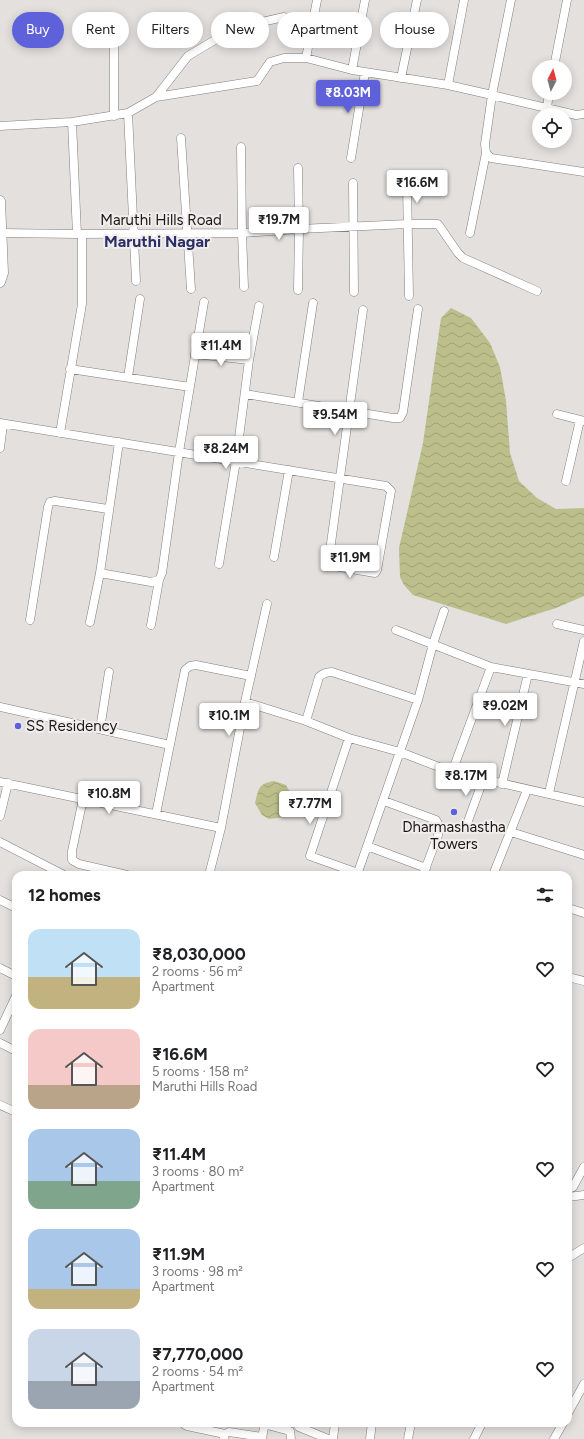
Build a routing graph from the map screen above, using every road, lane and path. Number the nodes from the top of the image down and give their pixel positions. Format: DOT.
graph roads {
  1 [pos="317,0"];
  2 [pos="365,0"];
  3 [pos="417,0"];
  4 [pos="464,0"];
  5 [pos="510,0"];
  6 [pos="566,0"];
  7 [pos="277,19"];
  8 [pos="114,48"];
  9 [pos="306,58"];
  10 [pos="555,60"];
  11 [pos="352,70"];
  12 [pos="364,72"];
  13 [pos="401,78"];
  14 [pos="448,85"];
  15 [pos="492,95"];
  16 [pos="156,97"];
  17 [pos="548,100"];
  18 [pos="547,108"];
  19 [pos="128,113"];
  20 [pos="572,114"];
  21 [pos="584,114"];
  22 [pos="114,116"];
  23 [pos="72,122"];
  24 [pos="0,126"];
  25 [pos="181,138"];
  26 [pos="241,147"];
  27 [pos="486,153"];
  28 [pos="351,158"];
  29 [pos="298,168"];
  30 [pos="584,172"];
  31 [pos="353,182"];
  32 [pos="407,184"];
  33 [pos="0,201"];
  34 [pos="408,224"];
  35 [pos="354,227"];
  36 [pos="299,229"];
  37 [pos="2,233"];
  38 [pos="187,233"];
  39 [pos="242,233"];
  40 [pos="470,233"];
  41 [pos="79,234"];
  42 [pos="134,234"];
  43 [pos="136,281"];
  44 [pos="0,282"];
  45 [pos="244,287"];
  46 [pos="191,289"];
  47 [pos="298,290"];
  48 [pos="537,290"];
  49 [pos="354,292"];
  50 [pos="409,296"];
  51 [pos="140,299"];
  52 [pos="204,302"];
  53 [pos="313,303"];
  54 [pos="259,306"];
  55 [pos="418,309"];
  56 [pos="363,310"];
  57 [pos="195,354"];
  58 [pos="249,360"];
  59 [pos="70,369"];
  60 [pos="128,377"];
  61 [pos="190,387"];
  62 [pos="245,394"];
  63 [pos="298,402"];
  64 [pos="349,411"];
  65 [pos="557,414"];
  66 [pos="582,420"];
  67 [pos="2,424"];
  68 [pos="60,433"];
  69 [pos="119,442"];
  70 [pos="0,448"];
  71 [pos="179,452"];
  72 [pos="236,461"];
  73 [pos="289,470"];
  74 [pos="340,478"];
  75 [pos="566,481"];
  76 [pos="108,509"];
  77 [pos="274,557"];
  78 [pos="219,564"];
  79 [pos="100,573"];
  80 [pos="159,580"];
  81 [pos="267,604"];
  82 [pos="444,611"];
  83 [pos="30,620"];
  84 [pos="90,622"];
  85 [pos="557,624"];
  86 [pos="151,625"];
  87 [pos="396,630"];
  88 [pos="584,630"];
  89 [pos="584,641"];
  90 [pos="433,644"];
  91 [pos="491,667"];
  92 [pos="109,672"];
  93 [pos="528,674"];
  94 [pos="251,676"];
  95 [pos="574,682"];
  96 [pos="584,684"];
  97 [pos="418,700"];
  98 [pos="245,702"];
  99 [pos="0,707"];
  100 [pos="306,721"];
  101 [pos="100,729"];
  102 [pos="349,738"];
  103 [pos="170,745"];
  104 [pos="400,752"];
  105 [pos="452,772"];
  106 [pos="482,780"];
  107 [pos="4,782"];
  108 [pos="502,784"];
  109 [pos="527,790"];
  110 [pos="550,793"];
  111 [pos="83,799"];
  112 [pos="384,801"];
  113 [pos="584,802"];
  114 [pos="156,814"];
  115 [pos="0,816"];
  116 [pos="468,821"];
  117 [pos="221,828"];
  118 [pos="511,832"];
  119 [pos="0,842"];
  120 [pos="368,846"];
  121 [pos="584,855"];
  122 [pos="56,871"];
  123 [pos="110,871"];
  124 [pos="210,871"];
  125 [pos="349,871"];
  126 [pos="358,871"];
  127 [pos="425,871"];
  128 [pos="495,871"];
  129 [pos="0,900"];
  130 [pos="12,906"];
  131 [pos="572,909"];
  132 [pos="584,913"];
  133 [pos="0,968"];
  134 [pos="12,974"];
  135 [pos="572,978"];
  136 [pos="584,981"];
  137 [pos="12,1004"];
  138 [pos="0,1030"];
  139 [pos="0,1043"];
  140 [pos="12,1049"];
  141 [pos="0,1105"];
  142 [pos="12,1110"];
  143 [pos="584,1167"];
  144 [pos="572,1186"];
  145 [pos="584,1196"];
  146 [pos="572,1197"];
  147 [pos="584,1248"];
  148 [pos="572,1256"];
  149 [pos="584,1384"];
  150 [pos="572,1400"];
  151 [pos="191,1427"];
  152 [pos="264,1427"];
  153 [pos="275,1427"];
  154 [pos="298,1427"];
  155 [pos="303,1427"];
  156 [pos="334,1427"];
  157 [pos="372,1427"];
  158 [pos="410,1427"];
  159 [pos="480,1427"];
  160 [pos="561,1427"];
  161 [pos="224,1436"];
  162 [pos="291,1437"];
  163 [pos="262,1438"];
  164 [pos="328,1439"];
  165 [pos="333,1439"];
  166 [pos="370,1439"];
  167 [pos="408,1439"];
  168 [pos="474,1439"];
  169 [pos="554,1439"];
  1 -- 9 [label="street"];
  2 -- 11 [label="street"];
  3 -- 13 [label="street"];
  4 -- 14 [label="street"];
  5 -- 15 [label="street"];
  6 -- 10 [label="street"];
  7 -- 16 [label="street"];
  8 -- 22 [label="street"];
  9 -- 11 [label="street"];
  9 -- 16 [label="street"];
  11 -- 12 [label="street"];
  12 -- 13 [label="street"];
  12 -- 28 [label="street"];
  13 -- 14 [label="street"];
  14 -- 15 [label="street"];
  15 -- 18 [label="street"];
  15 -- 27 [label="street"];
  16 -- 19 [label="street"];
  17 -- 18 [label="street"];
  19 -- 22 [label="street"];
  19 -- 42 [label="street"];
  20 -- 21 [label="street"];
  22 -- 23 [label="street"];
  23 -- 24 [label="street"];
  23 -- 41 [label="street"];
  25 -- 38 [label="street"];
  26 -- 39 [label="street"];
  27 -- 30 [label="street"];
  27 -- 40 [label="street"];
  29 -- 36 [label="street"];
  31 -- 35 [label="street"];
  32 -- 34 [label="street"];
  33 -- 37 [label="street"];
  34 -- 35 [label="street, Maruthi Hills Road"];
  34 -- 48 [label="street, Maruthi Hills Road"];
  34 -- 50 [label="street"];
  35 -- 36 [label="street, Maruthi Hills Road"];
  35 -- 49 [label="street"];
  36 -- 39 [label="street, Maruthi Hills Road"];
  36 -- 47 [label="street"];
  37 -- 41 [label="street, Maruthi Hills Road"];
  37 -- 44 [label="street"];
  38 -- 39 [label="street, Maruthi Hills Road"];
  38 -- 42 [label="street, Maruthi Hills Road"];
  38 -- 46 [label="street"];
  39 -- 45 [label="street"];
  41 -- 42 [label="street, Maruthi Hills Road"];
  41 -- 59 [label="street"];
  42 -- 43 [label="street"];
  51 -- 60 [label="street"];
  52 -- 57 [label="street"];
  53 -- 63 [label="street"];
  54 -- 58 [label="street"];
  55 -- 64 [label="street"];
  56 -- 64 [label="street"];
  57 -- 58 [label="street"];
  57 -- 61 [label="street"];
  58 -- 62 [label="street"];
  59 -- 60 [label="street"];
  59 -- 68 [label="street"];
  60 -- 61 [label="street"];
  61 -- 71 [label="street"];
  62 -- 63 [label="street"];
  62 -- 72 [label="street"];
  63 -- 64 [label="street"];
  64 -- 74 [label="street"];
  65 -- 66 [label="street"];
  66 -- 75 [label="street"];
  67 -- 68 [label="street"];
  67 -- 70 [label="street"];
  68 -- 69 [label="street"];
  69 -- 71 [label="street"];
  69 -- 76 [label="street"];
  71 -- 72 [label="street"];
  71 -- 80 [label="street"];
  72 -- 73 [label="street"];
  72 -- 78 [label="street"];
  73 -- 74 [label="street"];
  73 -- 77 [label="street"];
  74 -- 74 [label="street"];
  76 -- 79 [label="street"];
  76 -- 83 [label="street"];
  79 -- 80 [label="street"];
  79 -- 84 [label="street"];
  80 -- 86 [label="street"];
  81 -- 94 [label="street"];
  82 -- 90 [label="street"];
  85 -- 88 [label="street"];
  87 -- 90 [label="street"];
  89 -- 95 [label="street"];
  90 -- 91 [label="street"];
  90 -- 97 [label="street"];
  91 -- 93 [label="street"];
  91 -- 105 [label="street"];
  92 -- 101 [label="street"];
  93 -- 95 [label="street"];
  93 -- 108 [label="street"];
  94 -- 98 [label="street"];
  94 -- 103 [label="street"];
  95 -- 96 [label="street"];
  95 -- 110 [label="street"];
  97 -- 100 [label="street"];
  97 -- 104 [label="street"];
  98 -- 100 [label="street"];
  98 -- 117 [label="street"];
  99 -- 101 [label="street"];
  100 -- 102 [label="street"];
  101 -- 103 [label="street"];
  102 -- 104 [label="street"];
  102 -- 125 [label="street"];
  103 -- 114 [label="street"];
  104 -- 105 [label="street"];
  104 -- 112 [label="street"];
  105 -- 106 [label="street"];
  106 -- 108 [label="street"];
  106 -- 116 [label="street"];
  107 -- 111 [label="street"];
  107 -- 115 [label="street"];
  108 -- 109 [label="street"];
  109 -- 110 [label="street"];
  109 -- 118 [label="street"];
  110 -- 113 [label="street"];
  111 -- 114 [label="street"];
  111 -- 123 [label="street"];
  112 -- 120 [label="street"];
  112 -- 127 [label="street"];
  114 -- 117 [label="street"];
  117 -- 124 [label="street"];
  118 -- 121 [label="street"];
  118 -- 128 [label="street"];
  119 -- 122 [label="street"];
  120 -- 126 [label="street"];
  120 -- 127 [label="street"];
  129 -- 130 [label="street"];
  131 -- 132 [label="street"];
  133 -- 134 [label="street"];
  135 -- 136 [label="street"];
  137 -- 138 [label="street"];
  139 -- 140 [label="street"];
  141 -- 142 [label="street"];
  143 -- 144 [label="street"];
  145 -- 146 [label="street"];
  147 -- 148 [label="street"];
  149 -- 150 [label="street"];
  151 -- 161 [label="street"];
  152 -- 163 [label="street"];
  153 -- 162 [label="street"];
  154 -- 162 [label="street"];
  155 -- 164 [label="street"];
  156 -- 165 [label="street"];
  157 -- 166 [label="street"];
  158 -- 167 [label="street"];
  159 -- 168 [label="street"];
  160 -- 169 [label="street"];
  161 -- 163 [label="street"];
}
